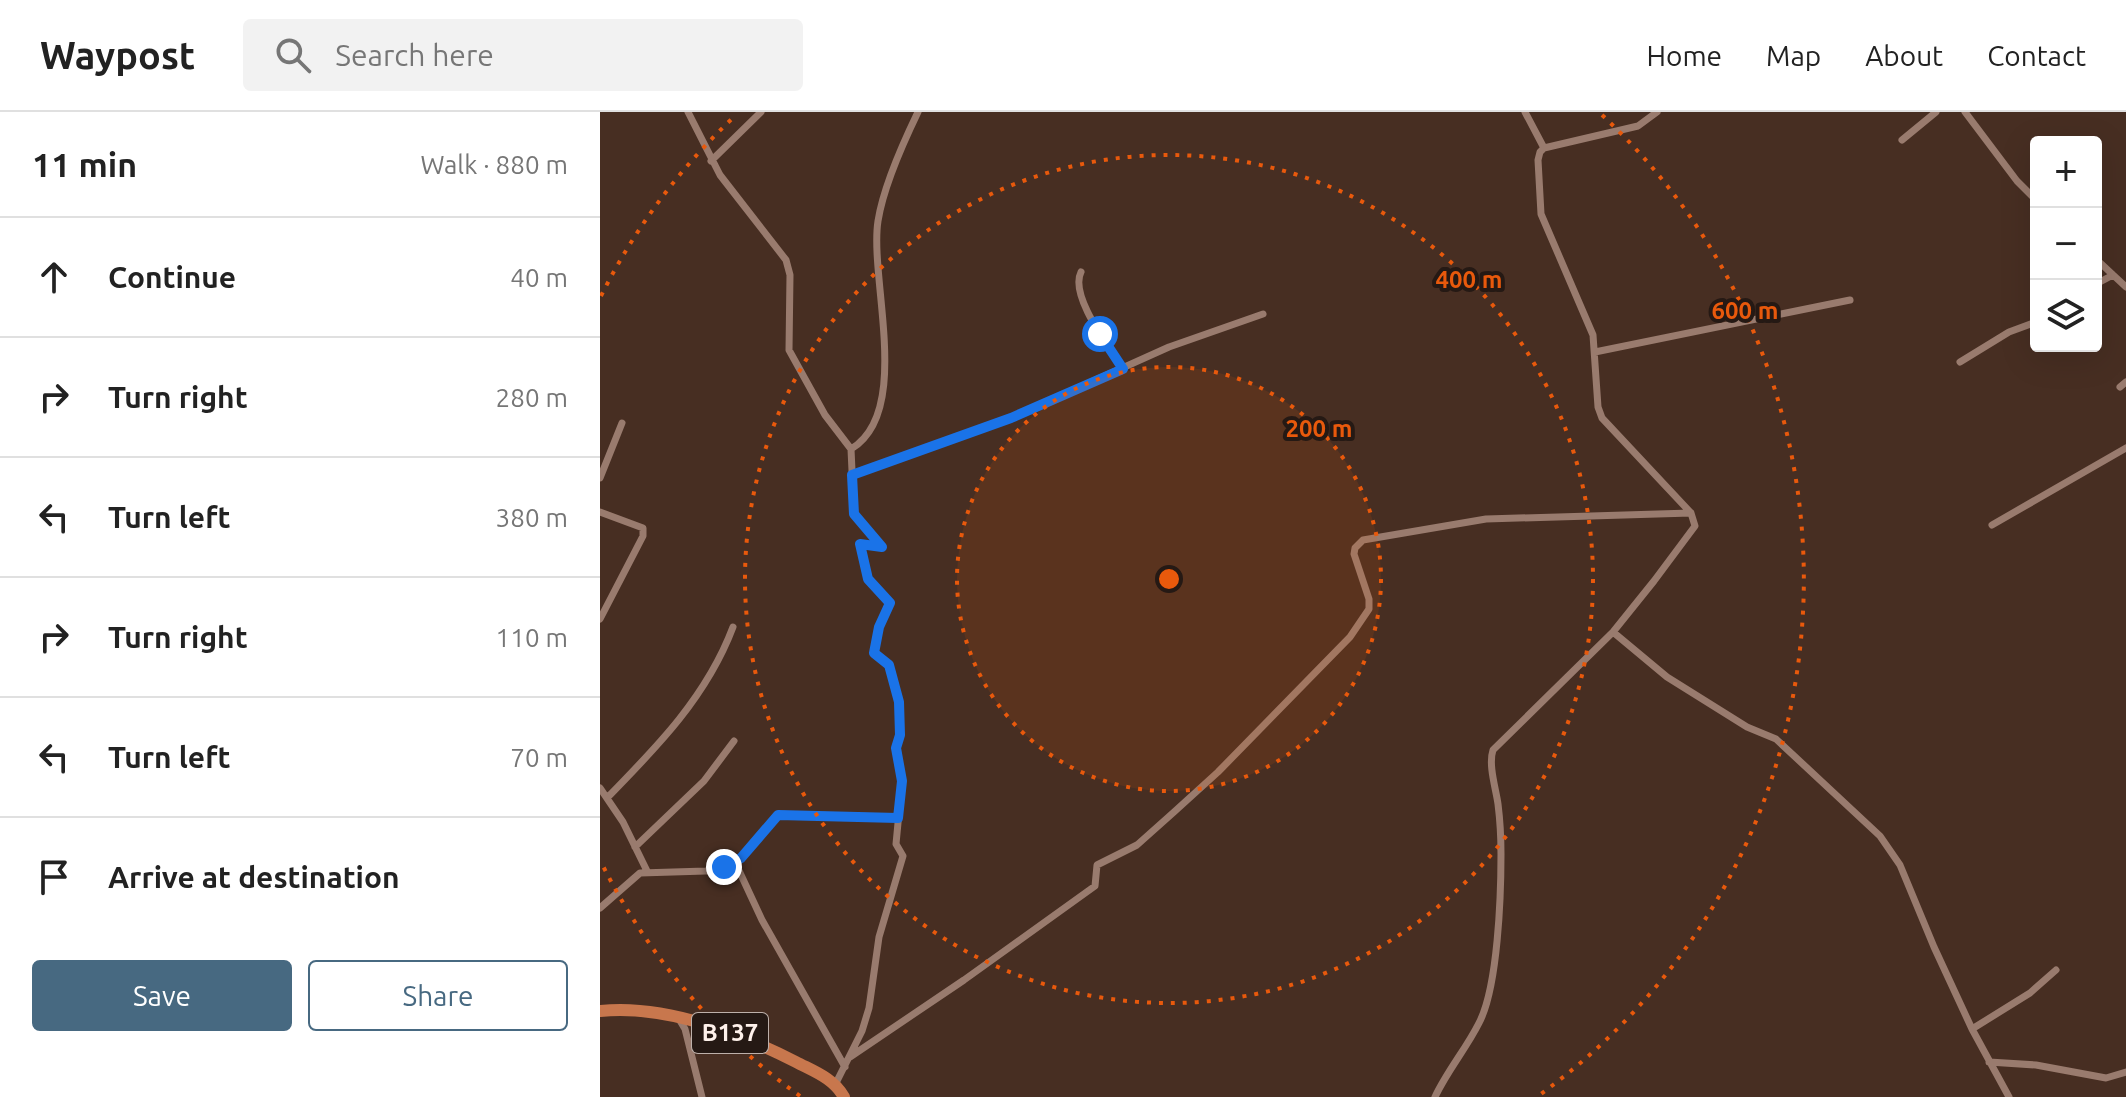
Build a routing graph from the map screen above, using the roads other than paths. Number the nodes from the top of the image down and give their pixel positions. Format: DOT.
graph roads {
  1 [pos="688,112"];
  2 [pos="761,112"];
  3 [pos="918,112"];
  4 [pos="1525,112"];
  5 [pos="1657,112"];
  6 [pos="1936,112"];
  7 [pos="1965,112"];
  8 [pos="1902,140"];
  9 [pos="1544,148"];
  10 [pos="711,161"];
  11 [pos="2030,194"];
  12 [pos="2102,265"];
  13 [pos="1081,272"];
  14 [pos="2113,275"];
  15 [pos="2102,281"];
  16 [pos="2126,287"];
  17 [pos="1850,300"];
  18 [pos="1263,314"];
  19 [pos="2030,324"];
  20 [pos="1595,352"];
  21 [pos="1960,362"];
  22 [pos="1123,369"];
  23 [pos="622,423"];
  24 [pos="2126,448"];
  25 [pos="851,449"];
  26 [pos="852,475"];
  27 [pos="600,478"];
  28 [pos="600,512"];
  29 [pos="1691,513"];
  30 [pos="1992,525"];
  31 [pos="600,619"];
  32 [pos="733,627"];
  33 [pos="1613,632"];
  34 [pos="734,741"];
  35 [pos="600,788"];
  36 [pos="607,798"];
  37 [pos="898,818"];
  38 [pos="635,847"];
  39 [pos="735,862"];
  40 [pos="647,871"];
  41 [pos="600,908"];
  42 [pos="2056,970"];
  43 [pos="600,1011"];
  44 [pos="678,1018"];
  45 [pos="1972,1029"];
  46 [pos="850,1057"];
  47 [pos="1989,1062"];
  48 [pos="845,1067"];
  49 [pos="2126,1072"];
  50 [pos="836,1083"];
  51 [pos="702,1097"];
  52 [pos="844,1097"];
  53 [pos="1435,1097"];
  54 [pos="2009,1097"];
  1 -- 10 [label="street"];
  2 -- 10 [label="street"];
  3 -- 25 [label="street"];
  4 -- 9 [label="street"];
  5 -- 9 [label="street"];
  6 -- 8 [label="street"];
  7 -- 11 [label="street"];
  9 -- 20 [label="street"];
  10 -- 25 [label="street"];
  12 -- 14 [label="street"];
  13 -- 22 [label="street"];
  14 -- 15 [label="street"];
  14 -- 16 [label="street"];
  17 -- 20 [label="street"];
  18 -- 22 [label="street"];
  19 -- 21 [label="street"];
  20 -- 29 [label="street"];
  22 -- 26 [label="street"];
  23 -- 27 [label="street"];
  24 -- 30 [label="street"];
  25 -- 26 [label="street"];
  26 -- 37 [label="street"];
  28 -- 31 [label="street"];
  29 -- 33 [label="street"];
  29 -- 46 [label="street"];
  32 -- 36 [label="street"];
  33 -- 45 [label="street"];
  33 -- 53 [label="street"];
  34 -- 38 [label="street"];
  35 -- 36 [label="street"];
  36 -- 38 [label="street"];
  37 -- 39 [label="street"];
  37 -- 46 [label="street"];
  38 -- 40 [label="street"];
  39 -- 40 [label="street"];
  39 -- 48 [label="street"];
  40 -- 41 [label="street"];
  42 -- 45 [label="street"];
  43 -- 44 [label="main road, B137"];
  44 -- 50 [label="main road, B137"];
  44 -- 51 [label="street"];
  45 -- 47 [label="street"];
  46 -- 48 [label="street"];
  47 -- 49 [label="street"];
  47 -- 54 [label="street"];
  48 -- 50 [label="street"];
  50 -- 52 [label="main road"];
}
